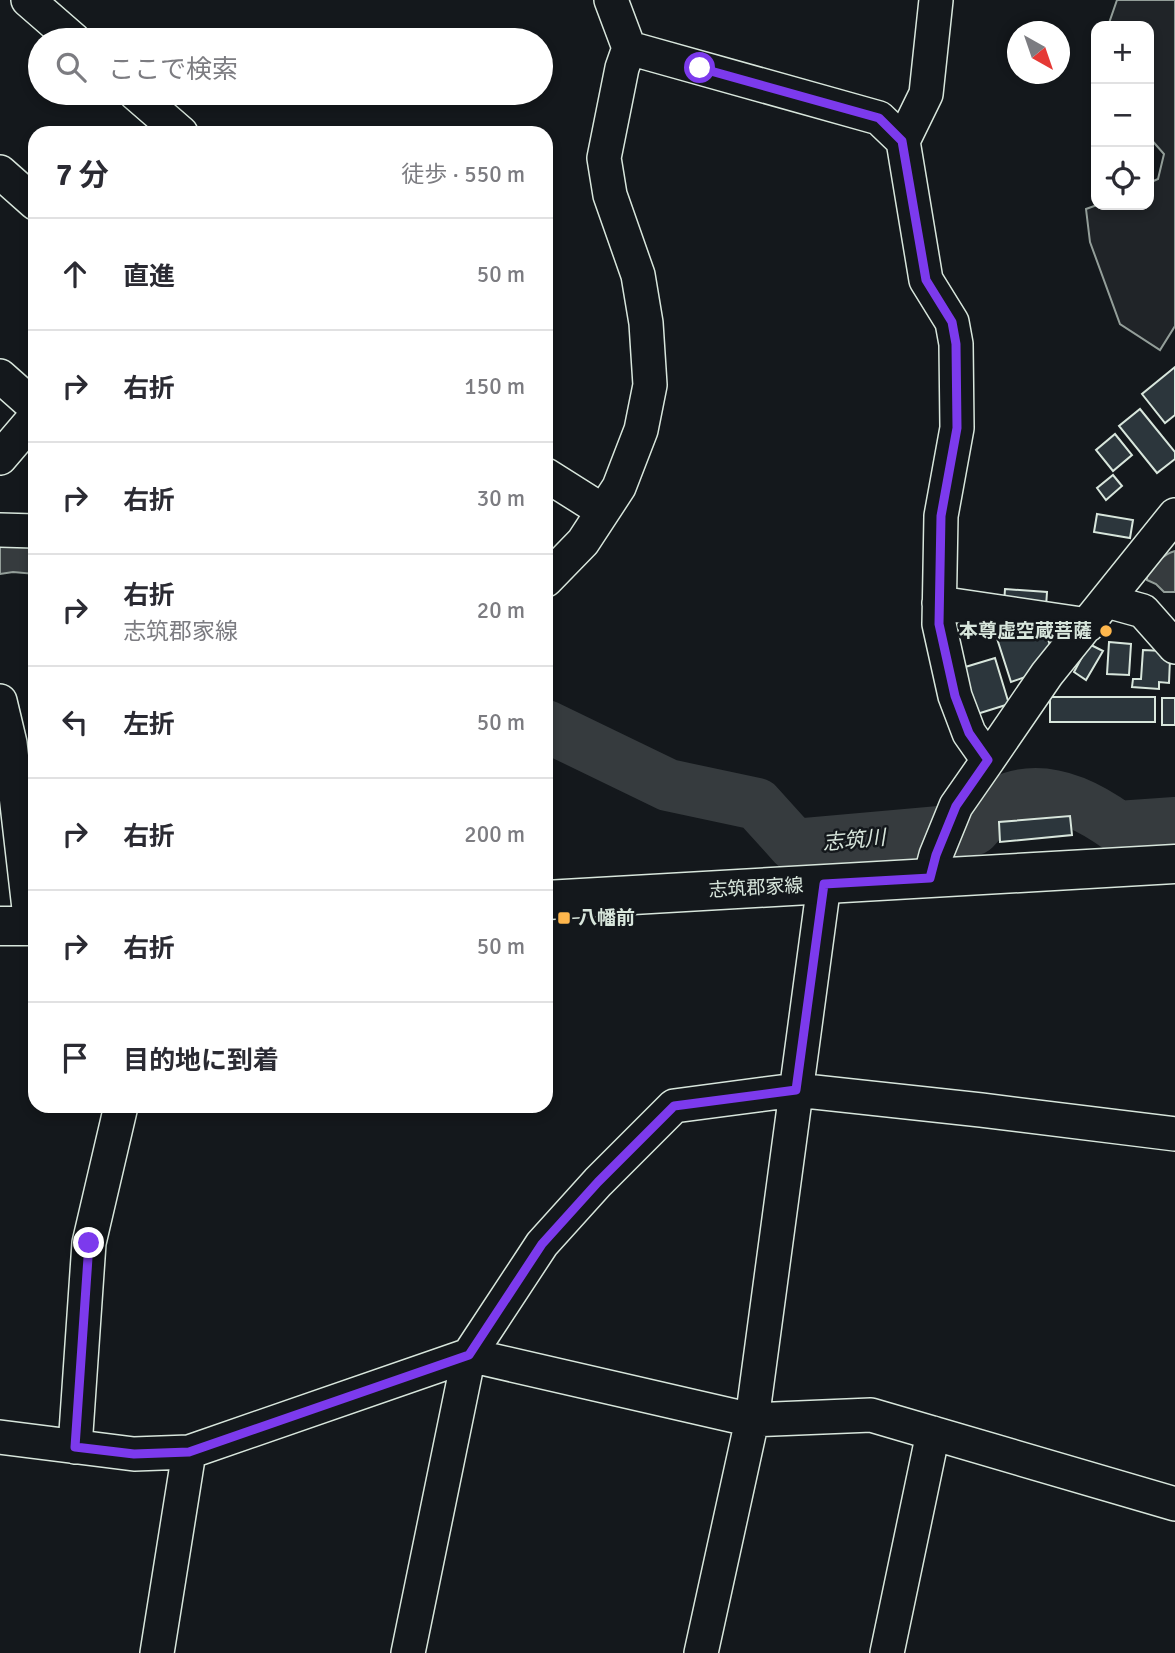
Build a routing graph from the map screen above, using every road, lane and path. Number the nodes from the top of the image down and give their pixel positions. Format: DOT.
graph roads {
  1 [pos="28,0"];
  2 [pos="611,0"];
  3 [pos="936,0"];
  4 [pos="60,28"];
  5 [pos="629,48"];
  6 [pos="149,105"];
  7 [pos="173,126"];
  8 [pos="902,141"];
  9 [pos="0,172"];
  10 [pos="28,197"];
  11 [pos="0,376"];
  12 [pos="28,401"];
  13 [pos="28,425"];
  14 [pos="0,458"];
  15 [pos="553,479"];
  16 [pos="603,511"];
  17 [pos="1175,514"];
  18 [pos="0,530"];
  19 [pos="28,531"];
  20 [pos="553,573"];
  21 [pos="939,603"];
  22 [pos="1097,613"];
  23 [pos="1175,647"];
  24 [pos="0,701"];
  25 [pos="988,760"];
  26 [pos="1175,864"];
  27 [pos="933,866"];
  28 [pos="824,884"];
  29 [pos="553,900"];
  30 [pos="22,926"];
  31 [pos="796,1090"];
  32 [pos="119,1113"];
  33 [pos="1175,1134"];
  34 [pos="469,1355"];
  35 [pos="752,1420"];
  36 [pos="933,1433"];
  37 [pos="0,1437"];
  38 [pos="75,1447"];
  39 [pos="189,1452"];
  40 [pos="1175,1504"];
  41 [pos="157,1653"];
  42 [pos="408,1653"];
  43 [pos="701,1653"];
  44 [pos="887,1653"];
  1 -- 4 [label="street"];
  2 -- 5 [label="street"];
  3 -- 8 [label="street"];
  5 -- 8 [label="street"];
  5 -- 16 [label="street"];
  6 -- 7 [label="street"];
  8 -- 21 [label="street"];
  9 -- 10 [label="street"];
  11 -- 12 [label="street"];
  13 -- 14 [label="street"];
  15 -- 16 [label="street"];
  16 -- 20 [label="street"];
  17 -- 22 [label="street"];
  18 -- 19 [label="street"];
  21 -- 22 [label="street"];
  21 -- 25 [label="street"];
  22 -- 23 [label="street"];
  22 -- 25 [label="street"];
  24 -- 30 [label="street"];
  25 -- 27 [label="street"];
  26 -- 27 [label="main road, 志筑郡家線"];
  27 -- 28 [label="main road, 志筑郡家線"];
  28 -- 29 [label="main road, 志筑郡家線"];
  28 -- 31 [label="street"];
  31 -- 33 [label="street"];
  31 -- 34 [label="street"];
  31 -- 35 [label="street"];
  32 -- 38 [label="street"];
  34 -- 35 [label="street"];
  34 -- 39 [label="street"];
  34 -- 42 [label="street"];
  35 -- 36 [label="street"];
  35 -- 43 [label="street"];
  36 -- 40 [label="street"];
  36 -- 44 [label="street"];
  37 -- 38 [label="street"];
  38 -- 39 [label="street"];
  39 -- 41 [label="street"];
}
